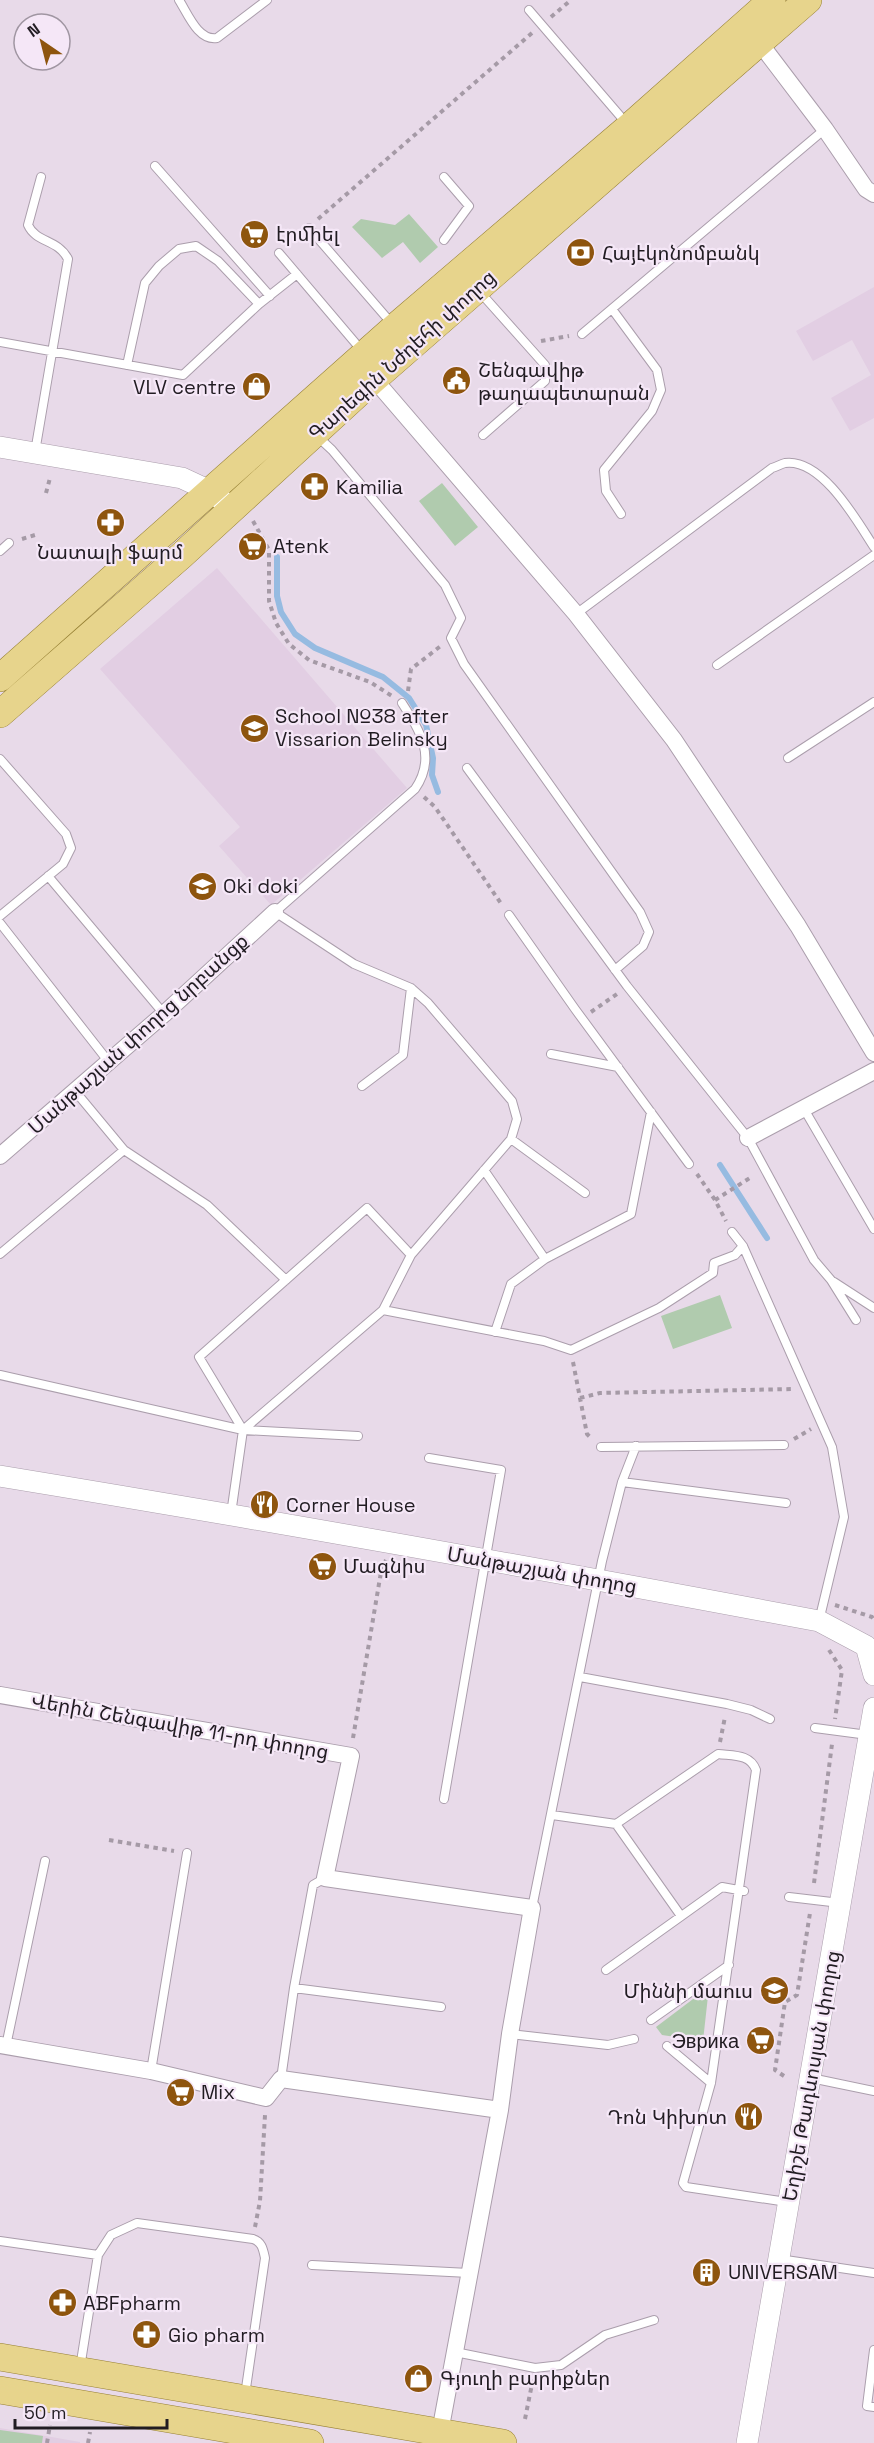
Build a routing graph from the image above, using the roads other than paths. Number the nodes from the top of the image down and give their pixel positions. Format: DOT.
graph roads {
  1 [pos="180,0"];
  2 [pos="267,0"];
  3 [pos="772,0"];
  4 [pos="808,0"];
  5 [pos="529,10"];
  6 [pos="759,42"];
  7 [pos="629,127"];
  8 [pos="825,129"];
  9 [pos="155,166"];
  10 [pos="40,177"];
  11 [pos="444,177"];
  12 [pos="874,194"];
  13 [pos="309,228"];
  14 [pos="444,240"];
  15 [pos="279,253"];
  16 [pos="297,274"];
  17 [pos="477,288"];
  18 [pos="270,296"];
  19 [pos="259,304"];
  20 [pos="612,309"];
  21 [pos="395,327"];
  22 [pos="582,334"];
  23 [pos="0,342"];
  24 [pos="53,352"];
  25 [pos="128,365"];
  26 [pos="369,367"];
  27 [pos="314,433"];
  28 [pos="483,435"];
  29 [pos="0,447"];
  30 [pos="35,453"];
  31 [pos="212,492"];
  32 [pos="621,514"];
  33 [pos="243,515"];
  34 [pos="0,541"];
  35 [pos="874,547"];
  36 [pos="0,551"];
  37 [pos="874,555"];
  38 [pos="576,614"];
  39 [pos="717,665"];
  40 [pos="0,678"];
  41 [pos="874,702"];
  42 [pos="402,703"];
  43 [pos="0,714"];
  44 [pos="788,758"];
  45 [pos="0,759"];
  46 [pos="467,768"];
  47 [pos="48,876"];
  48 [pos="275,912"];
  49 [pos="509,915"];
  50 [pos="0,916"];
  51 [pos="0,923"];
  52 [pos="615,970"];
  53 [pos="411,988"];
  54 [pos="164,1014"];
  55 [pos="874,1053"];
  56 [pos="550,1054"];
  57 [pos="108,1061"];
  58 [pos="618,1067"];
  59 [pos="874,1071"];
  60 [pos="362,1086"];
  61 [pos="75,1091"];
  62 [pos="804,1109"];
  63 [pos="651,1112"];
  64 [pos="748,1138"];
  65 [pos="511,1139"];
  66 [pos="124,1150"];
  67 [pos="0,1156"];
  68 [pos="689,1164"];
  69 [pos="484,1170"];
  70 [pos="585,1193"];
  71 [pos="874,1229"];
  72 [pos="732,1232"];
  73 [pos="743,1246"];
  74 [pos="0,1254"];
  75 [pos="411,1255"];
  76 [pos="545,1260"];
  77 [pos="286,1280"];
  78 [pos="831,1280"];
  79 [pos="874,1308"];
  80 [pos="383,1310"];
  81 [pos="856,1320"];
  82 [pos="495,1332"];
  83 [pos="0,1375"];
  84 [pos="243,1430"];
  85 [pos="358,1436"];
  86 [pos="784,1445"];
  87 [pos="636,1446"];
  88 [pos="600,1447"];
  89 [pos="429,1458"];
  90 [pos="0,1476"];
  91 [pos="622,1482"];
  92 [pos="786,1503"];
  93 [pos="231,1514"];
  94 [pos="487,1558"];
  95 [pos="598,1580"];
  96 [pos="819,1622"];
  97 [pos="874,1675"];
  98 [pos="580,1677"];
  99 [pos="0,1695"];
  100 [pos="874,1708"];
  101 [pos="770,1719"];
  102 [pos="815,1728"];
  103 [pos="869,1735"];
  104 [pos="444,1799"];
  105 [pos="552,1815"];
  106 [pos="616,1824"];
  107 [pos="186,1853"];
  108 [pos="45,1861"];
  109 [pos="325,1878"];
  110 [pos="741,1890"];
  111 [pos="789,1897"];
  112 [pos="840,1904"];
  113 [pos="532,1908"];
  114 [pos="681,1917"];
  115 [pos="729,1965"];
  116 [pos="606,1970"];
  117 [pos="294,1988"];
  118 [pos="441,2007"];
  119 [pos="651,2020"];
  120 [pos="510,2034"];
  121 [pos="634,2039"];
  122 [pos="3,2045"];
  123 [pos="667,2046"];
  124 [pos="151,2071"];
  125 [pos="810,2078"];
  126 [pos="281,2079"];
  127 [pos="711,2083"];
  128 [pos="874,2091"];
  129 [pos="500,2110"];
  130 [pos="789,2202"];
  131 [pos="0,2241"];
  132 [pos="98,2255"];
  133 [pos="779,2259"];
  134 [pos="312,2265"];
  135 [pos="469,2273"];
  136 [pos="874,2273"];
  137 [pos="654,2320"];
  138 [pos="874,2350"];
  139 [pos="455,2352"];
  140 [pos="0,2358"];
  141 [pos="79,2371"];
  142 [pos="0,2390"];
  143 [pos="244,2399"];
  144 [pos="874,2406"];
  145 [pos="440,2432"];
  146 [pos="310,2443"];
  147 [pos="503,2443"];
  148 [pos="747,2443"];
  1 -- 2 [label="lane"];
  3 -- 7 [label="main road, Գարեգին Նժդեհի փողոց"];
  4 -- 6 [label="main road, Գարեգին Նժդեհի փողոց"];
  5 -- 7 [label="lane"];
  6 -- 8 [label="street"];
  6 -- 17 [label="main road, Գարեգին Նժդեհի փողոց"];
  7 -- 21 [label="main road, Գարեգին Նժդեհի փողոց"];
  8 -- 12 [label="street"];
  8 -- 20 [label="lane"];
  9 -- 18 [label="lane"];
  10 -- 24 [label="lane"];
  11 -- 14 [label="lane"];
  13 -- 21 [label="lane"];
  15 -- 16 [label="lane"];
  16 -- 18 [label="lane"];
  16 -- 26 [label="lane"];
  17 -- 26 [label="main road, Գարեգին Նժդեհի փողոց"];
  17 -- 28 [label="lane"];
  18 -- 19 [label="lane"];
  19 -- 25 [label="lane"];
  19 -- 25 [label="lane"];
  20 -- 22 [label="lane"];
  20 -- 32 [label="lane"];
  21 -- 26 [label="main road, Գարեգին Նժդեհի փողոց"];
  23 -- 24 [label="lane"];
  24 -- 25 [label="lane"];
  24 -- 30 [label="lane"];
  26 -- 27 [label="main road, Գարեգին Նժդեհի փողոց"];
  26 -- 31 [label="main road, Գարեգին Նժդեհի փողոց"];
  26 -- 38 [label="street"];
  27 -- 33 [label="main road, Գարեգին Նժդեհի փողոց"];
  27 -- 52 [label="lane"];
  29 -- 30 [label="street"];
  30 -- 31 [label="street"];
  31 -- 33 [label="street"];
  31 -- 40 [label="main road, Գարեգին Նժդեհի փողոց"];
  33 -- 43 [label="main road, Գարեգին Նժդեհի փողոց"];
  34 -- 36 [label="lane"];
  35 -- 38 [label="lane"];
  37 -- 39 [label="lane"];
  38 -- 55 [label="street"];
  41 -- 44 [label="lane"];
  42 -- 48 [label="lane"];
  45 -- 47 [label="lane"];
  46 -- 52 [label="lane"];
  47 -- 50 [label="lane"];
  47 -- 54 [label="lane"];
  48 -- 53 [label="lane"];
  48 -- 54 [label="street, Մանթաշյան փողոց նրբանցք"];
  49 -- 58 [label="lane"];
  51 -- 57 [label="lane"];
  52 -- 64 [label="lane"];
  53 -- 60 [label="lane"];
  53 -- 65 [label="lane"];
  54 -- 57 [label="street, Մանթաշյան փողոց նրբանցք"];
  56 -- 58 [label="lane"];
  57 -- 61 [label="street, Մանթաշյան փողոց նրբանցք"];
  58 -- 63 [label="lane"];
  59 -- 62 [label="street"];
  61 -- 66 [label="lane"];
  61 -- 67 [label="street, Մանթաշյան փողոց նրբանցք"];
  62 -- 64 [label="street"];
  62 -- 71 [label="lane"];
  63 -- 68 [label="lane"];
  63 -- 76 [label="lane"];
  64 -- 78 [label="lane"];
  65 -- 69 [label="lane"];
  65 -- 70 [label="lane"];
  66 -- 74 [label="lane"];
  66 -- 77 [label="lane"];
  69 -- 75 [label="lane"];
  69 -- 76 [label="lane"];
  72 -- 73 [label="lane"];
  73 -- 82 [label="lane"];
  73 -- 96 [label="lane"];
  75 -- 77 [label="lane"];
  75 -- 80 [label="lane"];
  76 -- 82 [label="lane"];
  77 -- 84 [label="lane"];
  78 -- 79 [label="lane"];
  78 -- 81 [label="lane"];
  80 -- 82 [label="lane"];
  80 -- 84 [label="lane"];
  83 -- 84 [label="lane"];
  84 -- 85 [label="lane"];
  84 -- 93 [label="lane"];
  86 -- 87 [label="lane"];
  87 -- 88 [label="lane"];
  87 -- 91 [label="lane"];
  89 -- 94 [label="lane"];
  90 -- 93 [label="street, Մանթաշյան փողոց"];
  91 -- 92 [label="lane"];
  91 -- 95 [label="lane"];
  93 -- 94 [label="street, Մանթաշյան փողոց"];
  94 -- 95 [label="street, Մանթաշյան փողոց"];
  94 -- 104 [label="lane"];
  95 -- 96 [label="street, Մանթաշյան փողոց"];
  95 -- 98 [label="lane"];
  96 -- 97 [label="street, Մանթաշյան փողոց"];
  98 -- 101 [label="lane"];
  98 -- 105 [label="lane"];
  99 -- 109 [label="street, Վերին Շենգավիթ 11-րդ փողոց"];
  100 -- 103 [label="street, Եղիշե Թադևոսյան փողոց"];
  102 -- 103 [label="lane"];
  103 -- 112 [label="street, Եղիշե Թադևոսյան փողոց"];
  105 -- 106 [label="lane"];
  105 -- 113 [label="lane"];
  106 -- 110 [label="lane"];
  106 -- 114 [label="lane"];
  107 -- 124 [label="lane"];
  108 -- 122 [label="lane"];
  109 -- 113 [label="street"];
  109 -- 117 [label="lane"];
  110 -- 114 [label="lane"];
  110 -- 115 [label="lane"];
  111 -- 112 [label="lane"];
  112 -- 125 [label="street, Եղիշե Թադևոսյան փողոց"];
  113 -- 120 [label="street"];
  114 -- 116 [label="lane"];
  115 -- 119 [label="lane"];
  115 -- 127 [label="lane"];
  117 -- 118 [label="lane"];
  117 -- 126 [label="lane"];
  120 -- 121 [label="lane"];
  120 -- 129 [label="street"];
  122 -- 124 [label="street"];
  123 -- 127 [label="lane"];
  124 -- 126 [label="street"];
  125 -- 128 [label="lane"];
  125 -- 130 [label="street, Եղիշե Թադևոսյան փողոց"];
  126 -- 129 [label="street"];
  127 -- 130 [label="lane"];
  129 -- 135 [label="street"];
  130 -- 133 [label="street, Եղիշե Թադևոսյան փողոց"];
  131 -- 132 [label="lane"];
  132 -- 141 [label="lane"];
  132 -- 143 [label="lane"];
  133 -- 136 [label="lane"];
  133 -- 148 [label="street, Եղիշե Թադևոսյան փողոց"];
  134 -- 135 [label="lane"];
  135 -- 139 [label="street"];
  137 -- 139 [label="lane"];
  138 -- 144 [label="lane"];
  139 -- 145 [label="street"];
  140 -- 141 [label="main road"];
  141 -- 143 [label="main road"];
  142 -- 146 [label="main road"];
  143 -- 145 [label="main road"];
  145 -- 147 [label="main road"];
}
